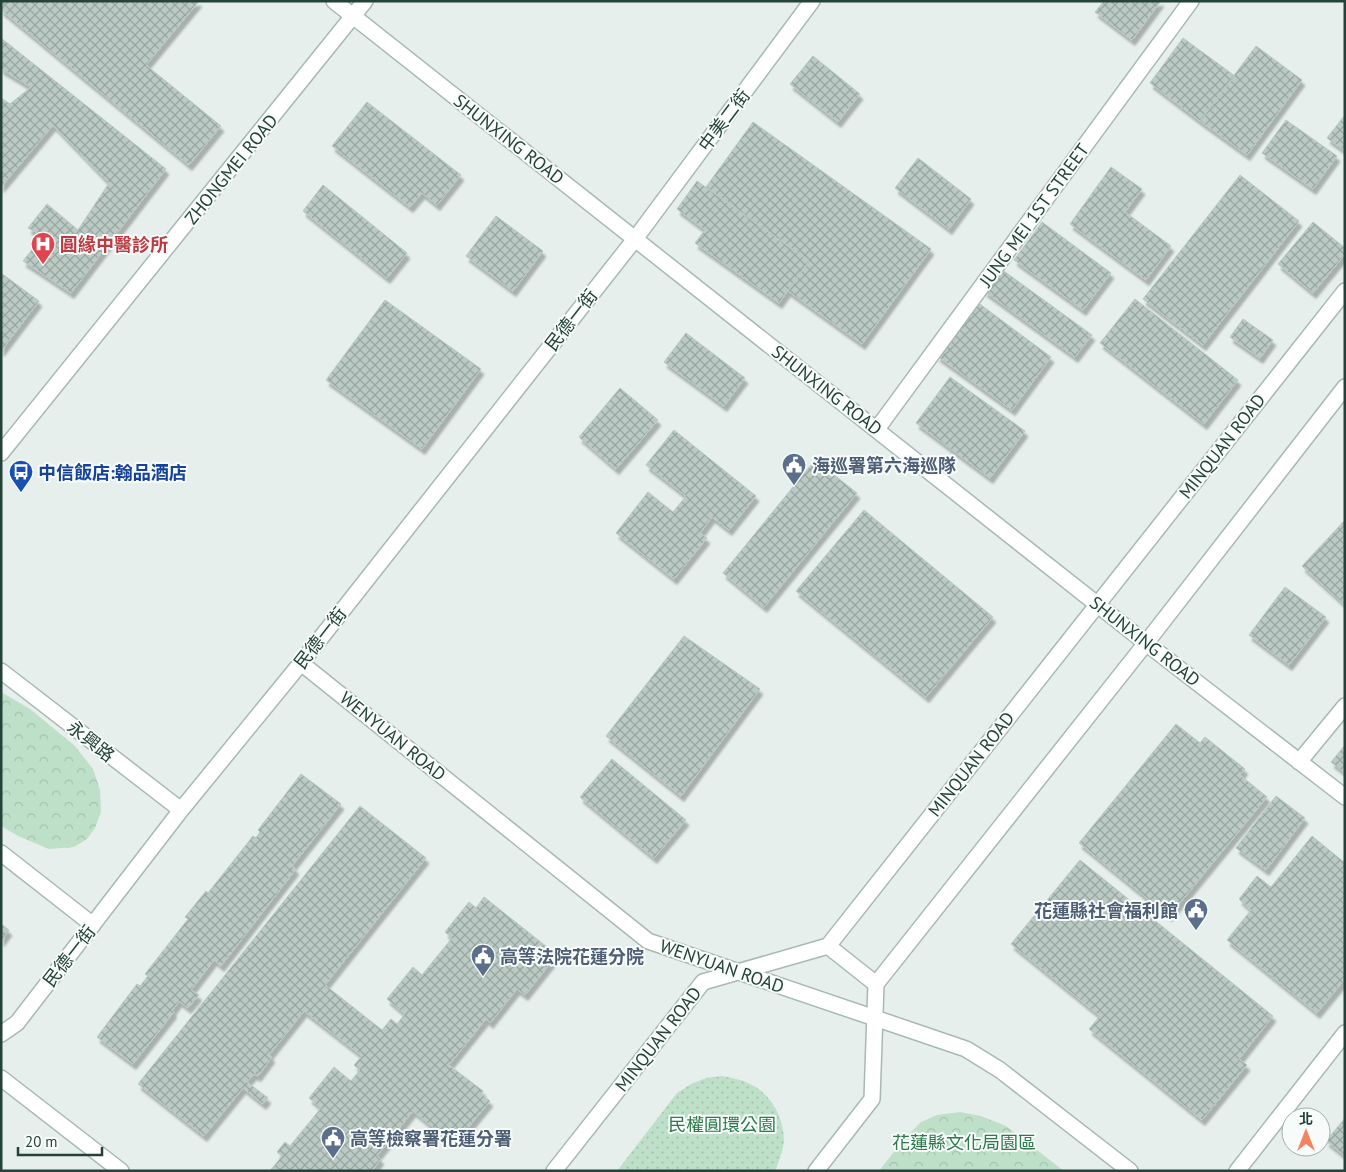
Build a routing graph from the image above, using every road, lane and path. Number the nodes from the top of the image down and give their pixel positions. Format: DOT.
graph roads {
  1 [pos="334,1"];
  2 [pos="365,1"];
  3 [pos="812,1"];
  4 [pos="1191,1"];
  5 [pos="353,16"];
  6 [pos="635,239"];
  7 [pos="1345,291"];
  8 [pos="1345,387"];
  9 [pos="877,429"];
  10 [pos="1,453"];
  11 [pos="1097,603"];
  12 [pos="1146,643"];
  13 [pos="301,662"];
  14 [pos="1,671"];
  15 [pos="1345,706"];
  16 [pos="1299,762"];
  17 [pos="1345,797"];
  18 [pos="181,810"];
  19 [pos="1,853"];
  20 [pos="92,925"];
  21 [pos="828,946"];
  22 [pos="738,972"];
  23 [pos="876,984"];
  24 [pos="875,1018"];
  25 [pos="1345,1033"];
  26 [pos="1,1034"];
  27 [pos="1,1078"];
  28 [pos="121,1171"];
  29 [pos="554,1171"];
  30 [pos="816,1171"];
  31 [pos="1130,1171"];
  32 [pos="1237,1171"];
  1 -- 5 [label="street, SHUNXING ROAD"];
  2 -- 5 [label="street, ZHONGMEI ROAD"];
  3 -- 6 [label="street, 中美二街"];
  4 -- 9 [label="street, JUNG MEI 1ST STREET"];
  5 -- 6 [label="street, SHUNXING ROAD"];
  5 -- 10 [label="street, ZHONGMEI ROAD"];
  6 -- 9 [label="street, SHUNXING ROAD"];
  6 -- 13 [label="street, 民德一街"];
  7 -- 11 [label="street, MINQUAN ROAD"];
  8 -- 12 [label="street"];
  9 -- 11 [label="street, SHUNXING ROAD"];
  11 -- 12 [label="street, SHUNXING ROAD"];
  11 -- 21 [label="street, MINQUAN ROAD"];
  12 -- 16 [label="street, SHUNXING ROAD"];
  12 -- 23 [label="street"];
  13 -- 18 [label="street, 民德一街"];
  13 -- 22 [label="street, WENYUAN ROAD"];
  14 -- 18 [label="street, 永興路"];
  15 -- 16 [label="street"];
  16 -- 17 [label="street, SHUNXING ROAD"];
  18 -- 20 [label="street, 民德一街"];
  19 -- 20 [label="street"];
  20 -- 26 [label="street, 民德一街"];
  21 -- 22 [label="street, MINQUAN ROAD"];
  21 -- 23 [label="street"];
  22 -- 24 [label="street, WENYUAN ROAD"];
  22 -- 29 [label="street, MINQUAN ROAD"];
  23 -- 24 [label="street"];
  24 -- 30 [label="street"];
  24 -- 31 [label="street, WENYUAN ROAD"];
  25 -- 32 [label="street"];
  27 -- 28 [label="street"];
}
